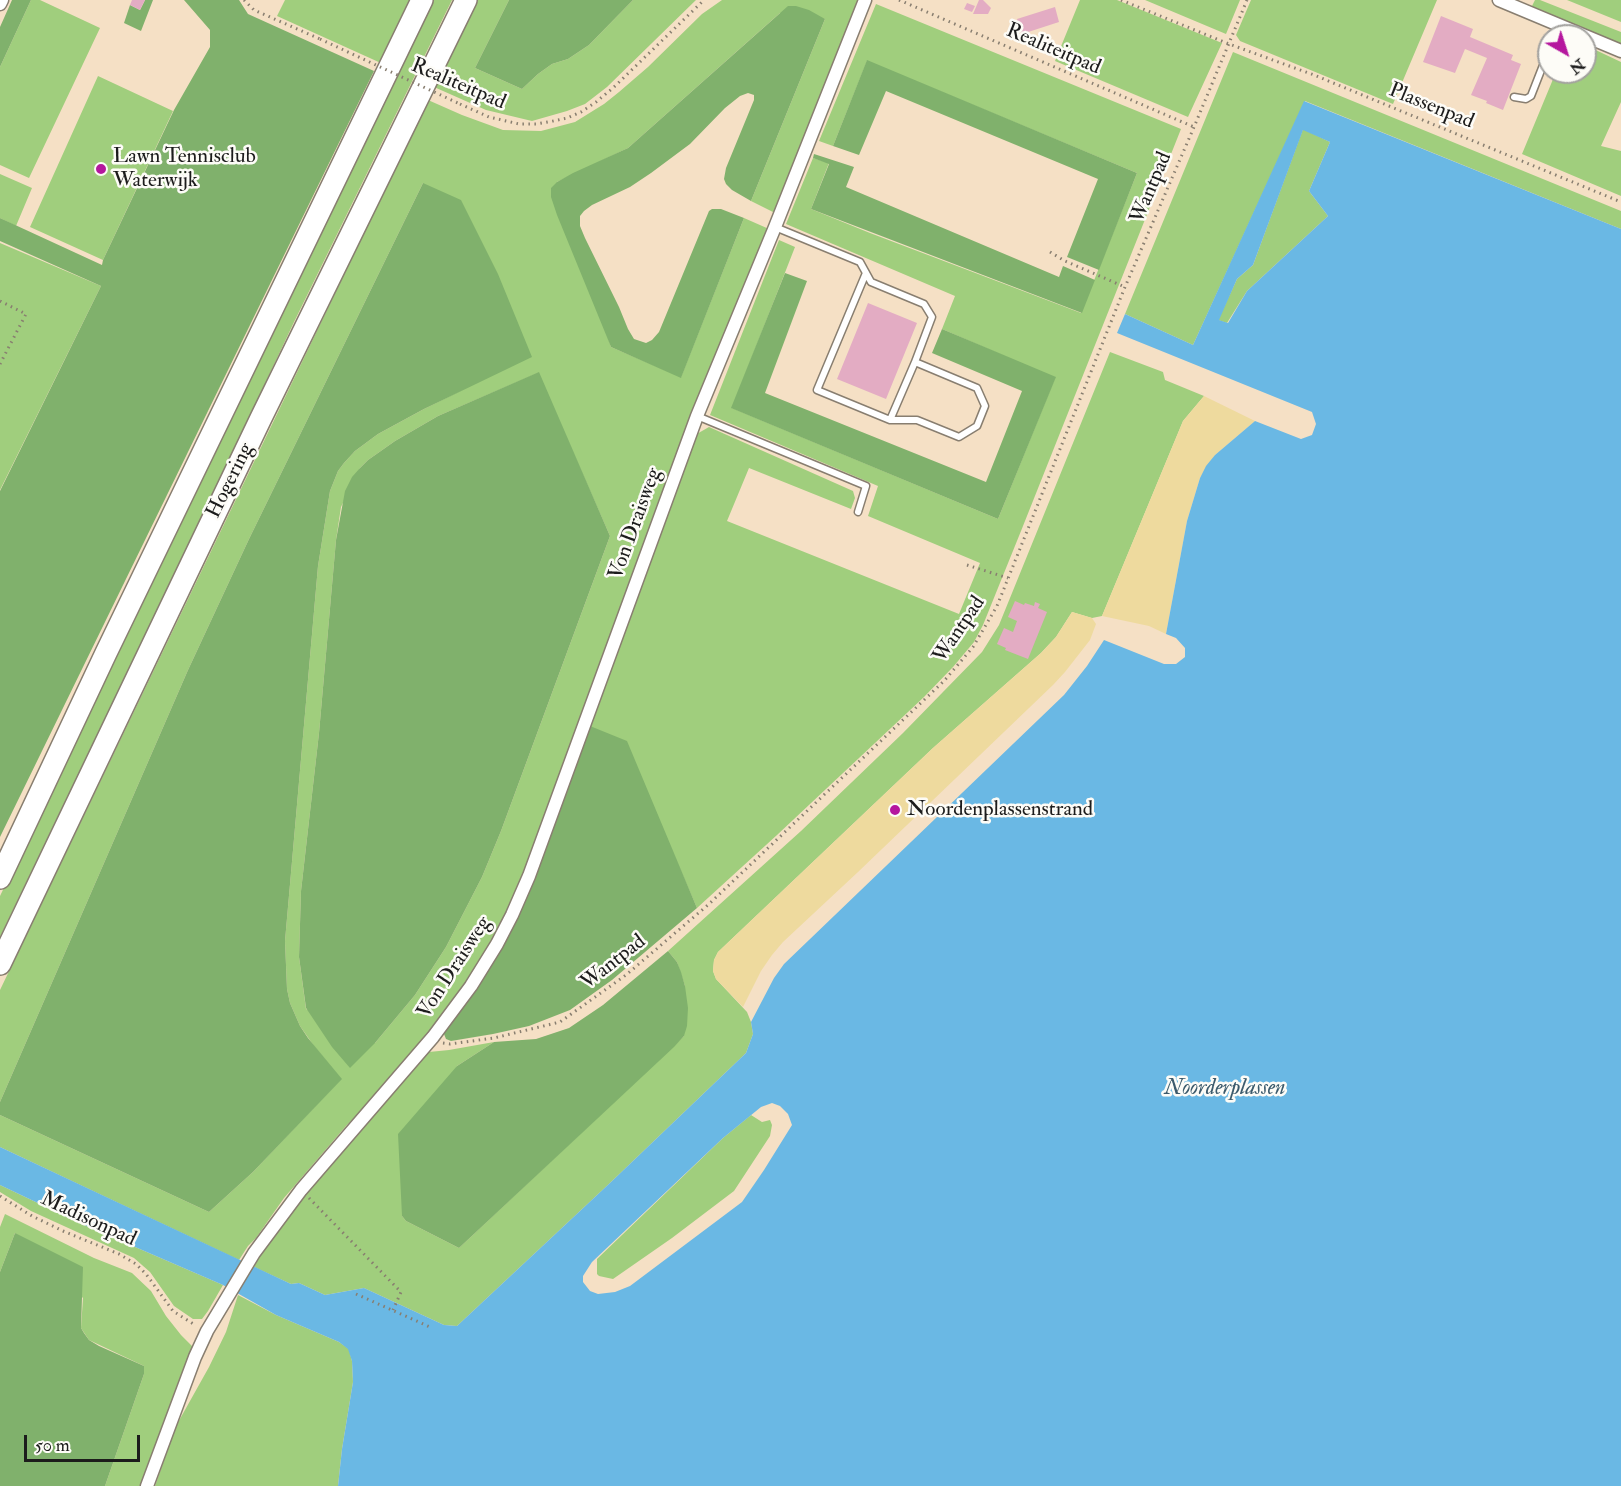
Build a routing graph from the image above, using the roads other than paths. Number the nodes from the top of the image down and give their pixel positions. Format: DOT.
graph roads {
  1 [pos="422,0"];
  2 [pos="466,0"];
  3 [pos="865,0"];
  4 [pos="1499,0"];
  5 [pos="1544,24"];
  6 [pos="1597,44"];
  7 [pos="1621,51"];
  8 [pos="1537,81"];
  9 [pos="1514,97"];
  10 [pos="775,227"];
  11 [pos="866,273"];
  12 [pos="915,362"];
  13 [pos="697,416"];
  14 [pos="891,420"];
  15 [pos="858,512"];
  16 [pos="0,878"];
  17 [pos="0,964"];
  18 [pos="147,1486"];
  1 -- 16 [label="highway, Hogering"];
  2 -- 17 [label="highway, Hogering"];
  3 -- 10 [label="street, Von Draisweg"];
  4 -- 5 [label="street"];
  6 -- 7 [label="street"];
  8 -- 9 [label="lane"];
  10 -- 11 [label="lane"];
  10 -- 13 [label="street, Von Draisweg"];
  11 -- 12 [label="lane"];
  11 -- 14 [label="lane"];
  12 -- 14 [label="lane"];
  12 -- 14 [label="lane"];
  13 -- 15 [label="lane"];
  13 -- 18 [label="street, Von Draisweg"];
}
